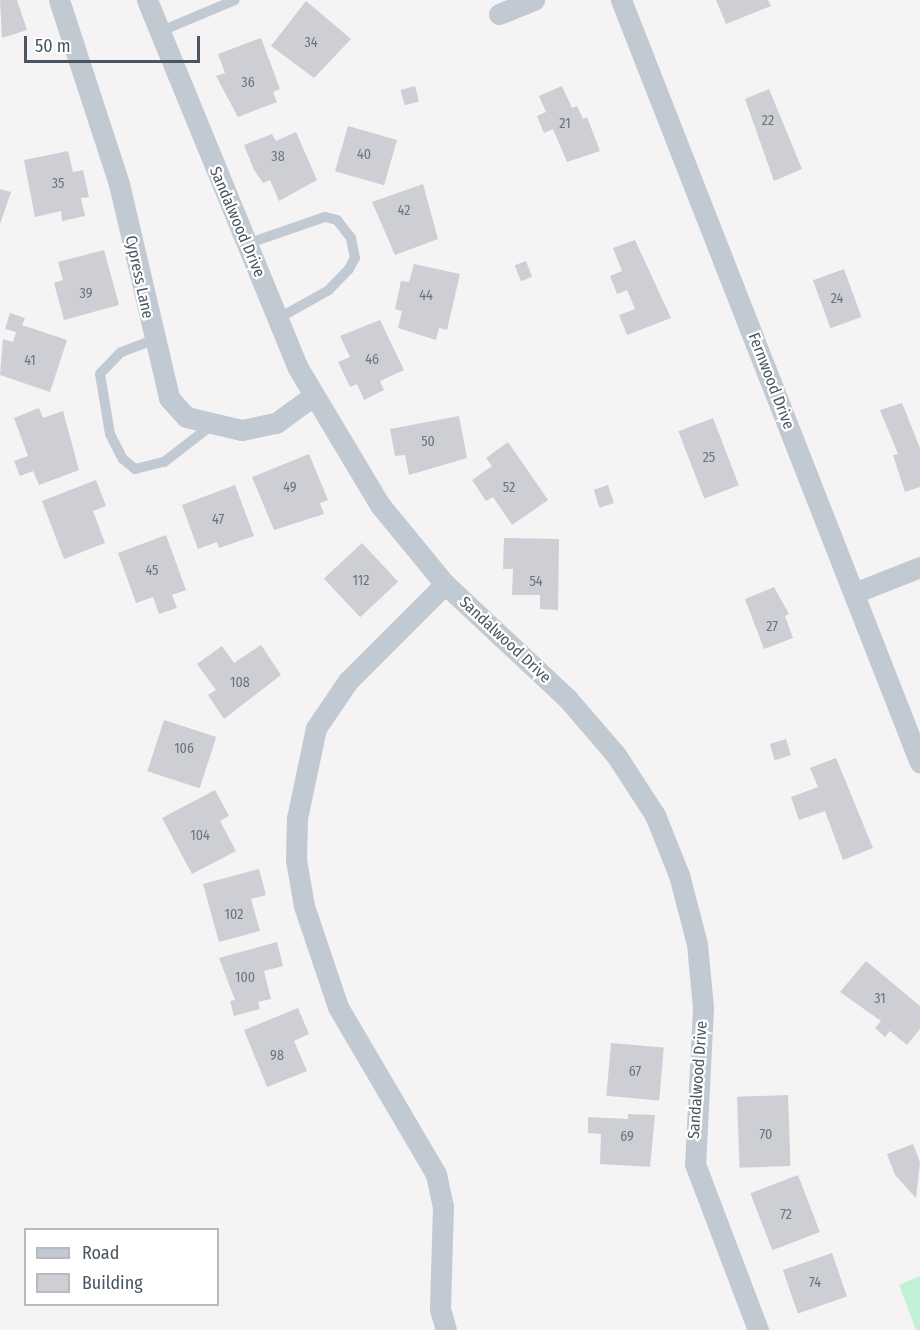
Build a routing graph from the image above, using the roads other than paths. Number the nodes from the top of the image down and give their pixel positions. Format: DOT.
graph roads {
  1 [pos="59,0"];
  2 [pos="147,0"];
  3 [pos="235,0"];
  4 [pos="534,0"];
  5 [pos="621,0"];
  6 [pos="499,14"];
  7 [pos="159,32"];
  8 [pos="247,244"];
  9 [pos="279,318"];
  10 [pos="153,340"];
  11 [pos="313,396"];
  12 [pos="211,426"];
  13 [pos="920,567"];
  14 [pos="445,584"];
  15 [pos="854,592"];
  16 [pos="920,762"];
  17 [pos="446,1330"];
  18 [pos="758,1330"];
  1 -- 10 [label="street, Cypress Lane"];
  2 -- 7 [label="street, Sandalwood Drive"];
  3 -- 7 [label="lane"];
  4 -- 6 [label="street"];
  5 -- 15 [label="street, Fernwood Drive"];
  7 -- 8 [label="street, Sandalwood Drive"];
  8 -- 9 [label="street, Sandalwood Drive"];
  8 -- 9 [label="lane"];
  9 -- 11 [label="street, Sandalwood Drive"];
  10 -- 12 [label="street, Cypress Lane"];
  10 -- 12 [label="lane"];
  11 -- 12 [label="street, Cypress Lane"];
  11 -- 14 [label="street, Sandalwood Drive"];
  13 -- 15 [label="street"];
  14 -- 17 [label="street, Sandalwood Drive"];
  14 -- 18 [label="street, Sandalwood Drive"];
  15 -- 16 [label="street, Fernwood Drive"];
}
